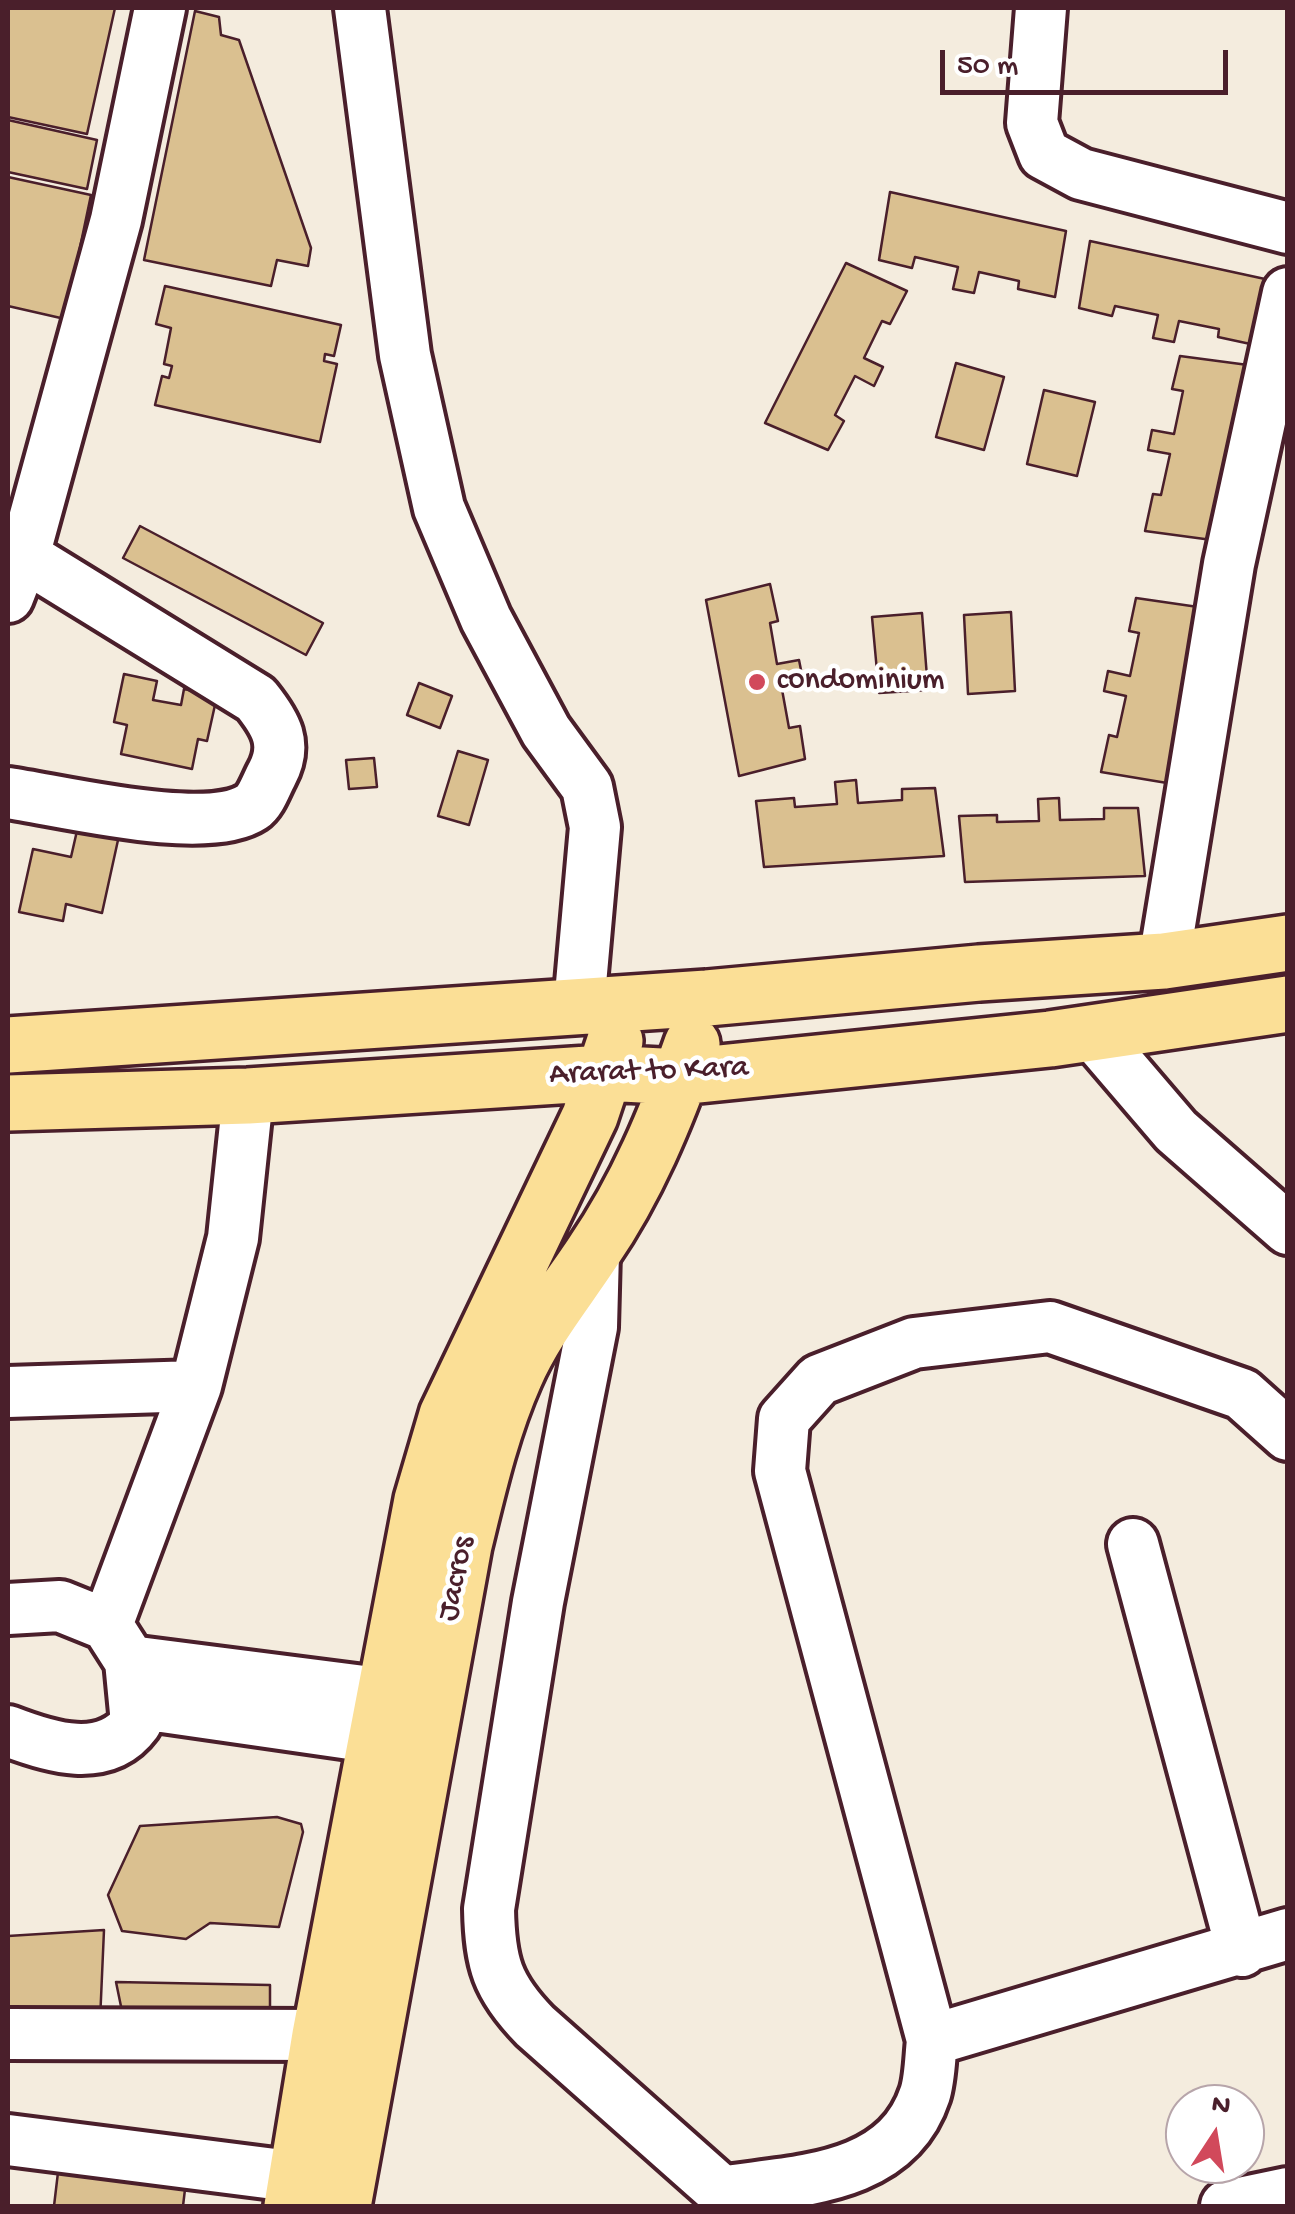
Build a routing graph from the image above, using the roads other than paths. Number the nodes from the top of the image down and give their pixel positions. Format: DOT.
graph roads {
  1 [pos="160,8"];
  2 [pos="360,8"];
  3 [pos="1040,8"];
  4 [pos="1288,228"];
  5 [pos="1288,292"];
  6 [pos="16,576"];
  7 [pos="8,793"];
  8 [pos="1288,943"];
  9 [pos="1164,961"];
  10 [pos="708,998"];
  11 [pos="1288,1004"];
  12 [pos="603,1005"];
  13 [pos="1093,1034"];
  14 [pos="8,1045"];
  15 [pos="604,1073"];
  16 [pos="680,1077"];
  17 [pos="248,1096"];
  18 [pos="8,1104"];
  19 [pos="1288,1230"];
  20 [pos="594,1252"];
  21 [pos="196,1386"];
  22 [pos="8,1392"];
  23 [pos="1288,1435"];
  24 [pos="1133,1544"];
  25 [pos="8,1609"];
  26 [pos="124,1663"];
  27 [pos="382,1716"];
  28 [pos="8,1731"];
  29 [pos="1265,1942"];
  30 [pos="8,2034"];
  31 [pos="320,2036"];
  32 [pos="932,2040"];
  33 [pos="8,2140"];
  34 [pos="295,2192"];
  35 [pos="1288,2194"];
  36 [pos="729,2199"];
  37 [pos="343,2206"];
  38 [pos="1226,2206"];
  1 -- 6 [label="street"];
  2 -- 12 [label="street"];
  3 -- 4 [label="street"];
  5 -- 9 [label="street"];
  6 -- 7 [label="street"];
  8 -- 9 [label="main road"];
  9 -- 10 [label="main road"];
  10 -- 12 [label="main road"];
  10 -- 16 [label="main road, Jacros"];
  11 -- 13 [label="main road, Ararat to Kara"];
  12 -- 14 [label="main road"];
  12 -- 15 [label="main road, Jacros"];
  13 -- 16 [label="main road, Ararat to Kara"];
  13 -- 19 [label="street"];
  15 -- 16 [label="main road, Ararat to Kara"];
  15 -- 17 [label="main road, Ararat to Kara"];
  15 -- 27 [label="main road, Jacros"];
  16 -- 20 [label="main road, Jacros"];
  17 -- 18 [label="main road, Ararat to Kara"];
  17 -- 21 [label="street"];
  20 -- 36 [label="street"];
  20 -- 37 [label="main road, Jacros"];
  21 -- 22 [label="street"];
  21 -- 26 [label="street"];
  23 -- 32 [label="street"];
  24 -- 29 [label="street"];
  25 -- 26 [label="street"];
  26 -- 27 [label="street"];
  26 -- 28 [label="street"];
  27 -- 31 [label="main road, Jacros"];
  29 -- 32 [label="street"];
  30 -- 31 [label="street"];
  31 -- 34 [label="main road, Jacros"];
  32 -- 36 [label="street"];
  33 -- 34 [label="street"];
  35 -- 38 [label="street"];
}
